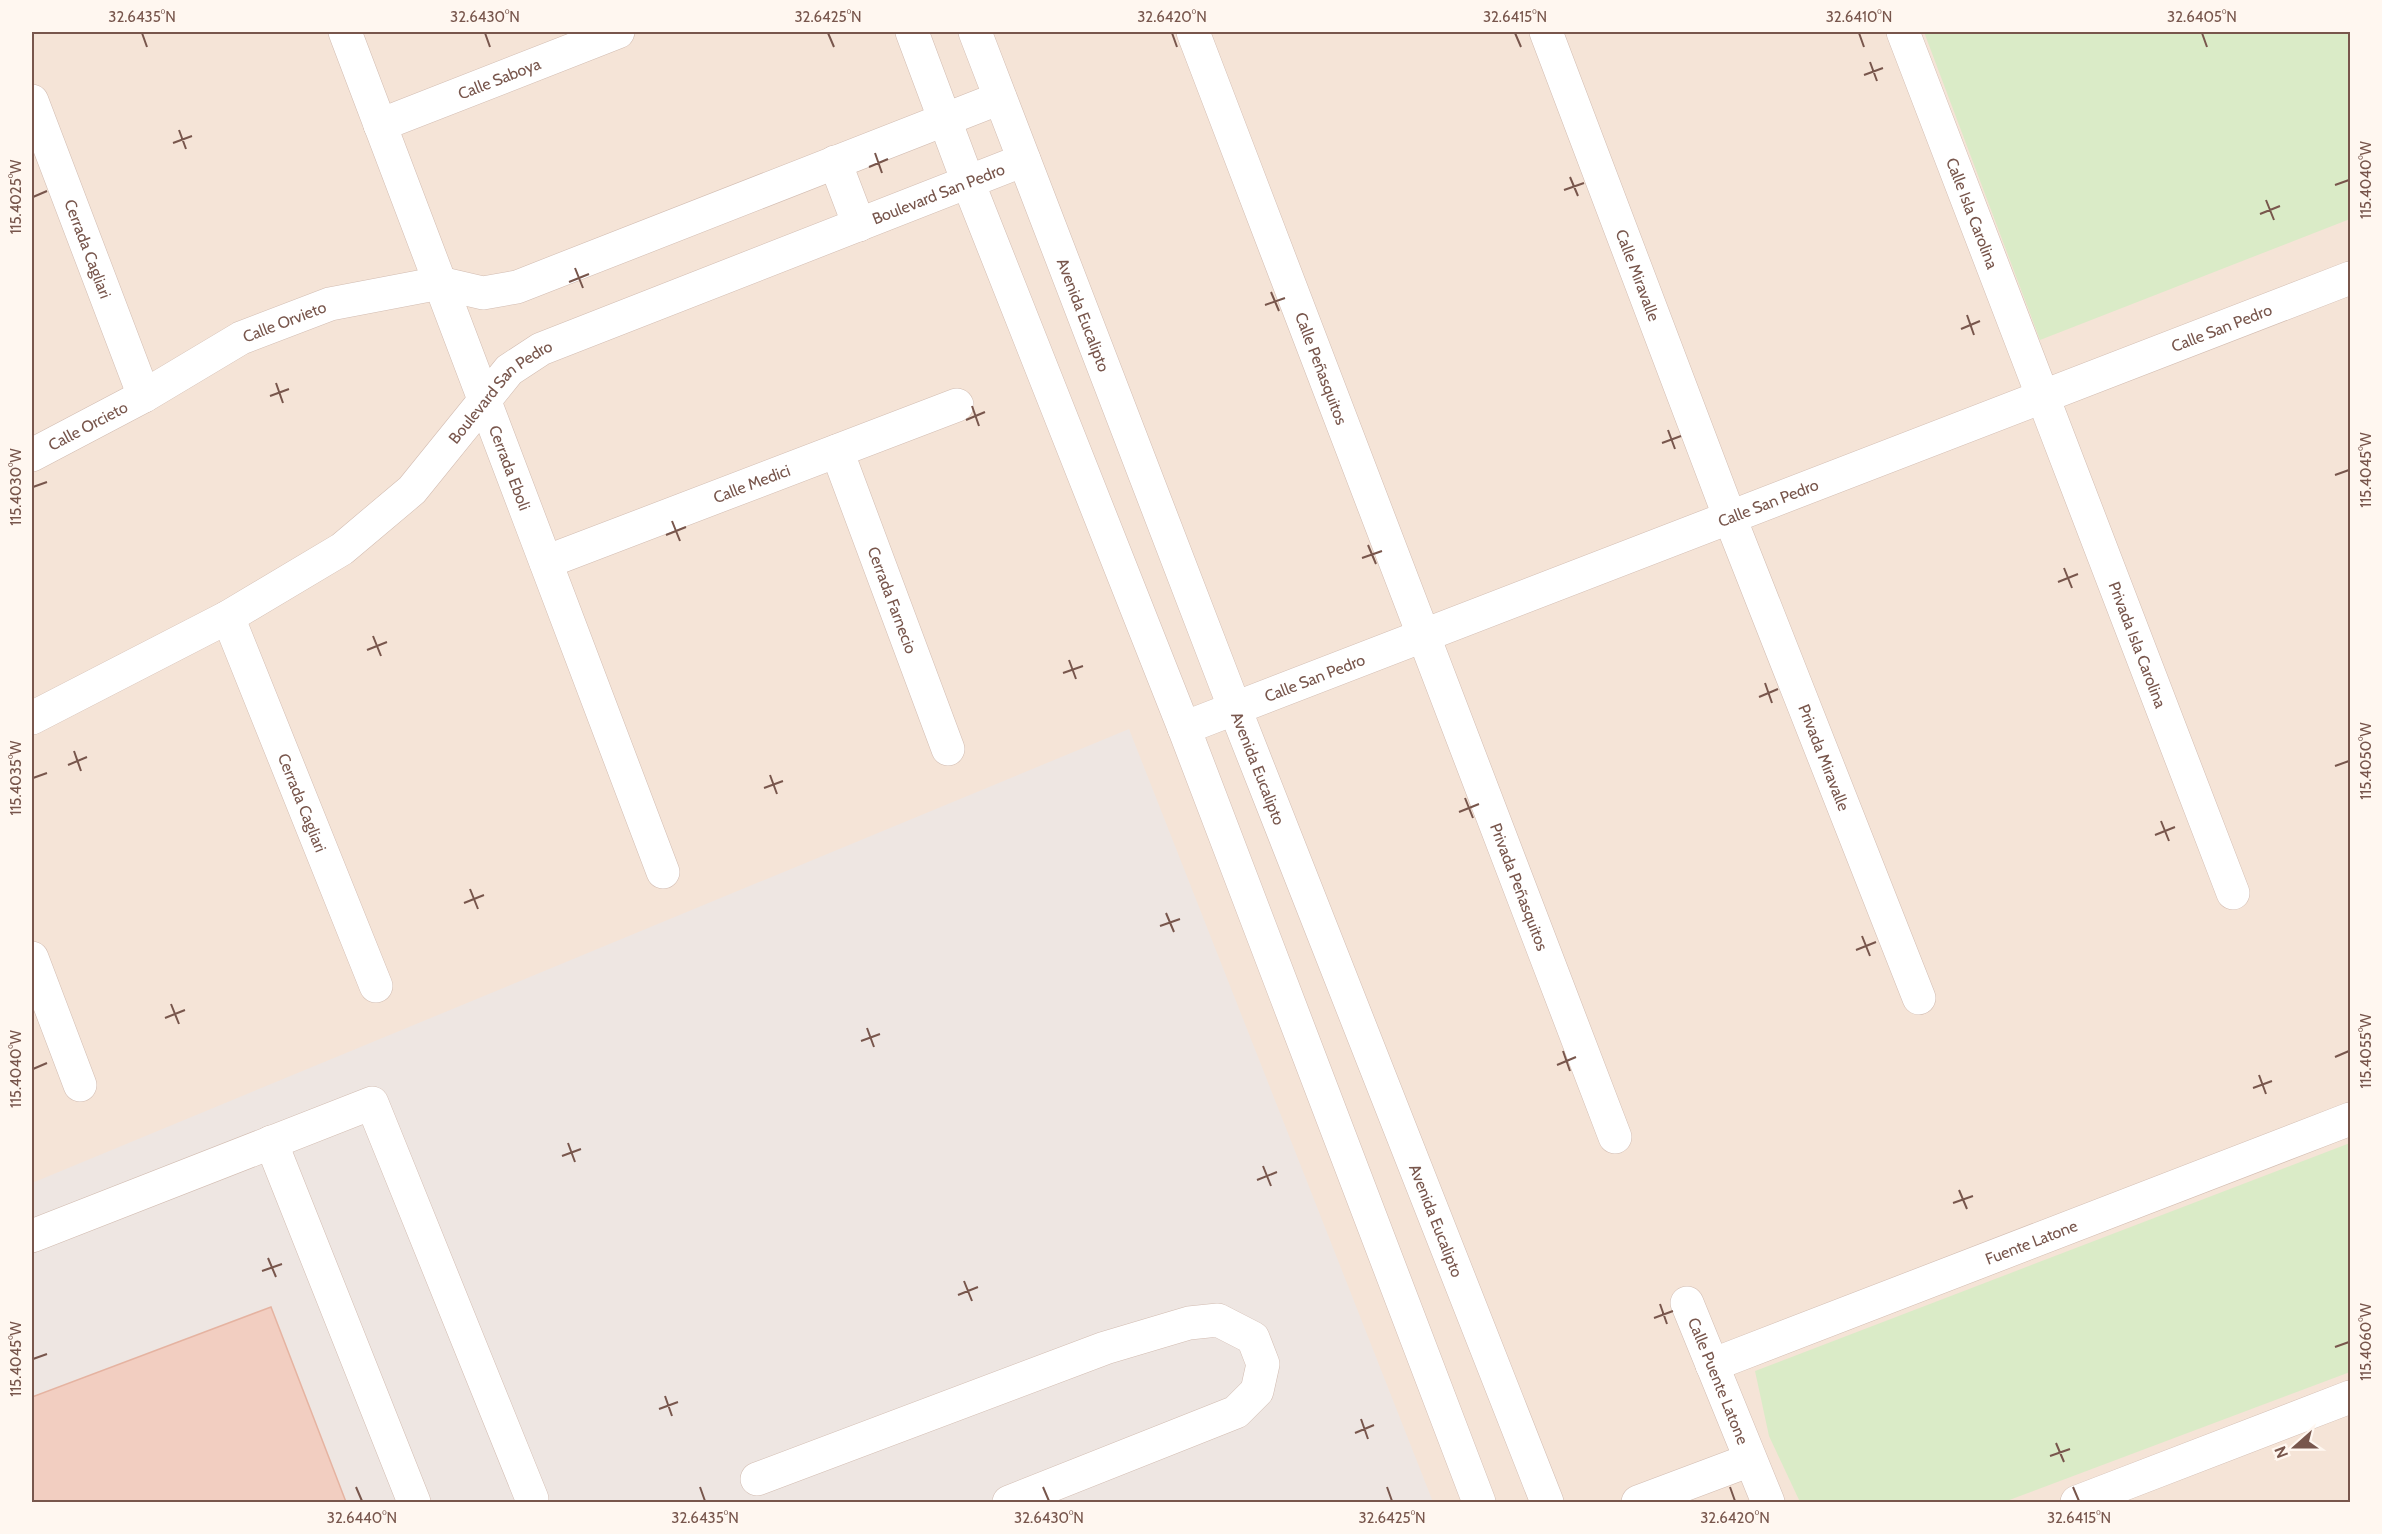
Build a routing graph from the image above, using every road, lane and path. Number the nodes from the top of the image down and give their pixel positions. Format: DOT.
graph roads {
  1 [pos="345,32"];
  2 [pos="618,32"];
  3 [pos="912,32"];
  4 [pos="975,32"];
  5 [pos="1193,32"];
  6 [pos="1546,32"];
  7 [pos="1903,32"];
  8 [pos="1000,98"];
  9 [pos="32,101"];
  10 [pos="946,119"];
  11 [pos="380,125"];
  12 [pos="1024,160"];
  13 [pos="835,162"];
  14 [pos="968,183"];
  15 [pos="860,225"];
  16 [pos="2350,278"];
  17 [pos="440,283"];
  18 [pos="2042,395"];
  19 [pos="144,396"];
  20 [pos="485,399"];
  21 [pos="957,405"];
  22 [pos="837,451"];
  23 [pos="32,455"];
  24 [pos="1730,518"];
  25 [pos="546,562"];
  26 [pos="228,617"];
  27 [pos="1424,637"];
  28 [pos="1235,709"];
  29 [pos="32,718"];
  30 [pos="1184,728"];
  31 [pos="948,749"];
  32 [pos="663,872"];
  33 [pos="2233,893"];
  34 [pos="32,958"];
  35 [pos="376,986"];
  36 [pos="1919,998"];
  37 [pos="81,1085"];
  38 [pos="2350,1119"];
  39 [pos="1615,1137"];
  40 [pos="271,1142"];
  41 [pos="32,1236"];
  42 [pos="1687,1303"];
  43 [pos="1712,1365"];
  44 [pos="2350,1397"];
  45 [pos="1750,1460"];
  46 [pos="757,1479"];
  47 [pos="532,1499"];
  48 [pos="414,1503"];
  49 [pos="1009,1503"];
  50 [pos="1479,1503"];
  51 [pos="1547,1503"];
  52 [pos="1638,1503"];
  53 [pos="1768,1503"];
  54 [pos="2077,1503"];
  1 -- 11 [label="street, Cerrada Eboli"];
  2 -- 11 [label="street, Calle Saboya"];
  3 -- 10 [label="street"];
  4 -- 8 [label="street, Avenida Eucalipto"];
  5 -- 27 [label="street, Calle Peñasquitos"];
  6 -- 24 [label="street, Calle Miravalle"];
  7 -- 18 [label="street, Calle Isla Carolina"];
  8 -- 10 [label="street"];
  8 -- 12 [label="street, Avenida Eucalipto"];
  9 -- 19 [label="street, Cerrada Cagliari"];
  10 -- 13 [label="street"];
  10 -- 14 [label="street"];
  11 -- 17 [label="street, Cerrada Eboli"];
  12 -- 14 [label="street, Boulevard San Pedro"];
  12 -- 28 [label="street, Avenida Eucalipto"];
  13 -- 15 [label="street"];
  13 -- 17 [label="street"];
  14 -- 15 [label="street, Boulevard San Pedro"];
  14 -- 30 [label="street"];
  15 -- 20 [label="street, Boulevard San Pedro"];
  16 -- 18 [label="street, Calle San Pedro"];
  17 -- 19 [label="street, Calle Orvieto"];
  17 -- 20 [label="street, Cerrada Eboli"];
  18 -- 24 [label="street, Calle San Pedro"];
  18 -- 33 [label="street, Privada Isla Carolina"];
  19 -- 23 [label="street, Calle Orcieto"];
  20 -- 25 [label="street, Cerrada Eboli"];
  20 -- 26 [label="street, Boulevard San Pedro"];
  21 -- 22 [label="street, Calle Medici"];
  22 -- 25 [label="street, Calle Medici"];
  22 -- 31 [label="street, Cerrada Farnecio"];
  24 -- 27 [label="street, Calle San Pedro"];
  24 -- 36 [label="street, Privada Miravalle"];
  25 -- 32 [label="street, Cerrada Eboli"];
  26 -- 29 [label="street, Boulevard San Pedro"];
  26 -- 35 [label="street, Cerrada Cagliari"];
  27 -- 28 [label="street, Calle San Pedro"];
  27 -- 39 [label="street, Privada Peñasquitos"];
  28 -- 30 [label="street, Calle San Pedro"];
  28 -- 51 [label="street, Avenida Eucalipto"];
  30 -- 50 [label="street"];
  34 -- 37 [label="street"];
  38 -- 43 [label="street, Fuente Latone"];
  40 -- 41 [label="street"];
  40 -- 47 [label="street"];
  40 -- 48 [label="street"];
  42 -- 43 [label="street, Calle Puente Latone"];
  43 -- 45 [label="street, Calle Puente Latone"];
  44 -- 54 [label="street"];
  45 -- 52 [label="street, Calle Puente Latone"];
  45 -- 53 [label="street, Calle Puente Latone"];
  46 -- 49 [label="street"];
}
